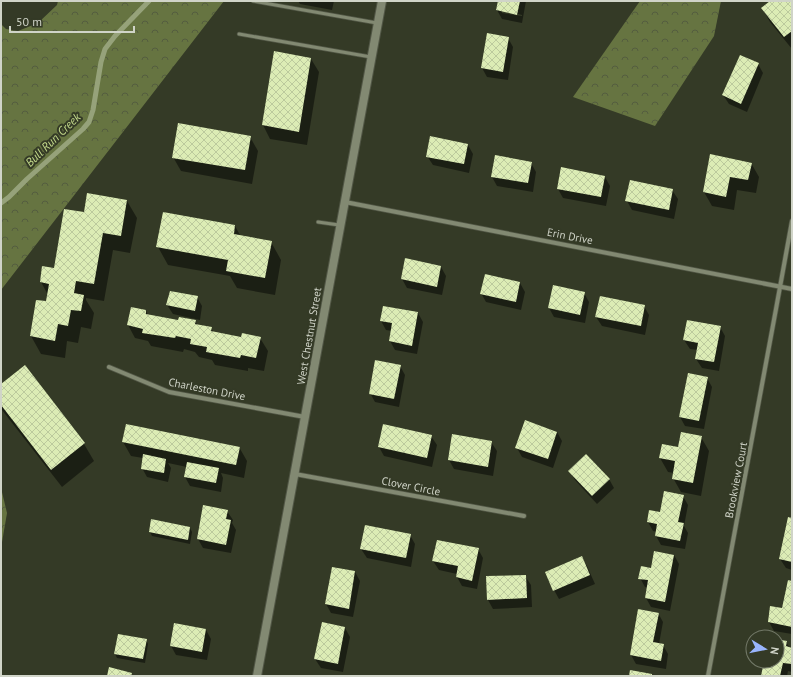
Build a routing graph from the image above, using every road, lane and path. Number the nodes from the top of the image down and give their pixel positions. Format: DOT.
graph roads {
  1 [pos="253,1"];
  2 [pos="382,1"];
  3 [pos="378,23"];
  4 [pos="239,34"];
  5 [pos="372,57"];
  6 [pos="345,202"];
  7 [pos="792,221"];
  8 [pos="318,222"];
  9 [pos="341,226"];
  10 [pos="780,286"];
  11 [pos="792,289"];
  12 [pos="109,367"];
  13 [pos="305,417"];
  14 [pos="295,474"];
  15 [pos="524,516"];
  16 [pos="257,676"];
  17 [pos="708,676"];
  1 -- 3 [label="lane"];
  2 -- 3 [label="main road, West Chestnut Street"];
  3 -- 5 [label="main road, West Chestnut Street"];
  4 -- 5 [label="lane"];
  5 -- 6 [label="main road, West Chestnut Street"];
  6 -- 9 [label="main road, West Chestnut Street"];
  6 -- 10 [label="street, Erin Drive"];
  7 -- 10 [label="street, Brookview Court"];
  8 -- 9 [label="lane"];
  9 -- 13 [label="main road, West Chestnut Street"];
  10 -- 11 [label="street, Erin Drive"];
  10 -- 17 [label="street, Brookview Court"];
  12 -- 13 [label="street, Charleston Drive"];
  13 -- 14 [label="main road, West Chestnut Street"];
  14 -- 15 [label="street, Clover Circle"];
  14 -- 16 [label="main road, West Chestnut Street"];
}
